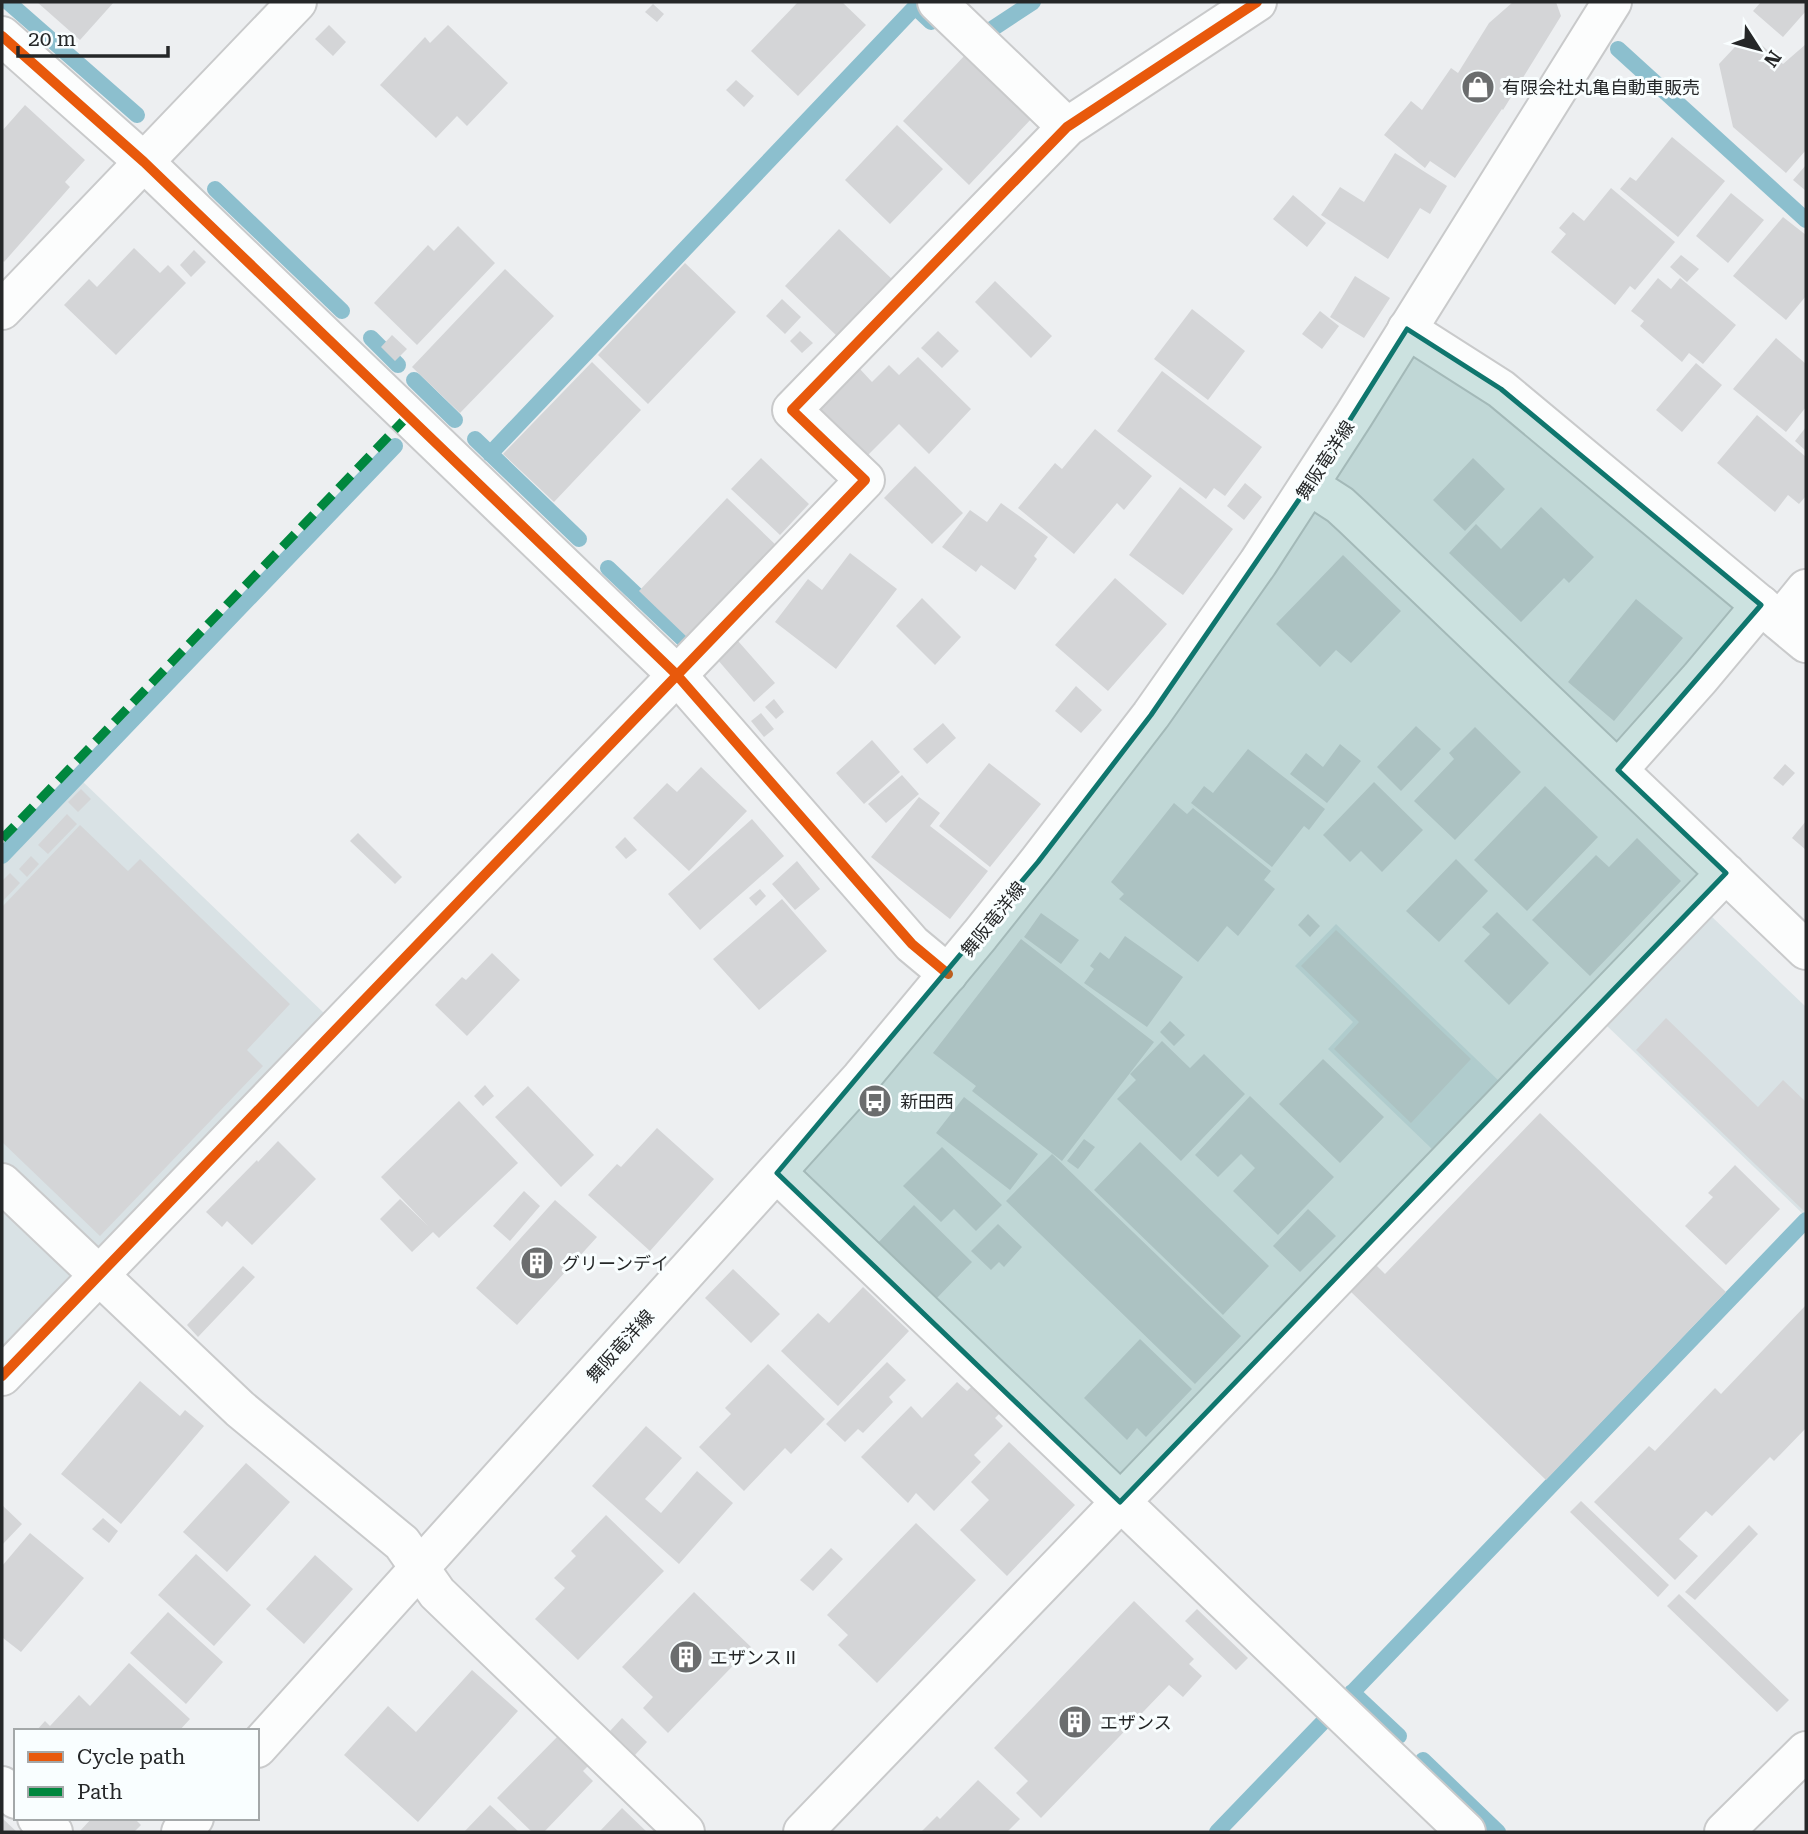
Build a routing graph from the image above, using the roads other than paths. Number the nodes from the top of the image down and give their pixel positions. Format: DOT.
graph roads {
  1 [pos="297,2"];
  2 [pos="937,2"];
  3 [pos="1257,2"];
  4 [pos="1612,2"];
  5 [pos="2,36"];
  6 [pos="1067,127"];
  7 [pos="144,162"];
  8 [pos="2,310"];
  9 [pos="1407,330"];
  10 [pos="1309,485"];
  11 [pos="1806,589"];
  12 [pos="1782,623"];
  13 [pos="676,674"];
  14 [pos="1618,770"];
  15 [pos="1726,873"];
  16 [pos="1806,950"];
  17 [pos="948,974"];
  18 [pos="777,1173"];
  19 [pos="2,1183"];
  20 [pos="99,1275"];
  21 [pos="2,1376"];
  22 [pos="1120,1502"];
  23 [pos="420,1567"];
  24 [pos="259,1746"];
  25 [pos="1806,1751"];
  26 [pos="39,1820"];
  27 [pos="53,1832"];
  28 [pos="685,1832"];
  29 [pos="803,1832"];
  30 [pos="1466,1832"];
  31 [pos="1724,1832"];
  1 -- 7 [label="street"];
  2 -- 6 [label="street"];
  3 -- 6 [label="street"];
  4 -- 9 [label="street, 舞阪竜洋線"];
  5 -- 7 [label="street"];
  6 -- 13 [label="street"];
  7 -- 8 [label="street"];
  7 -- 13 [label="street"];
  9 -- 10 [label="street, 舞阪竜洋線"];
  9 -- 12 [label="street"];
  10 -- 14 [label="street"];
  10 -- 17 [label="street, 舞阪竜洋線"];
  11 -- 12 [label="street"];
  12 -- 14 [label="street"];
  13 -- 17 [label="street"];
  13 -- 20 [label="street"];
  14 -- 15 [label="street"];
  15 -- 16 [label="street"];
  15 -- 22 [label="street"];
  17 -- 18 [label="street, 舞阪竜洋線"];
  18 -- 22 [label="street"];
  18 -- 23 [label="street, 舞阪竜洋線"];
  19 -- 20 [label="street"];
  20 -- 21 [label="street"];
  20 -- 23 [label="street"];
  22 -- 29 [label="street"];
  22 -- 30 [label="street"];
  23 -- 24 [label="street, 舞阪竜洋線"];
  23 -- 28 [label="street"];
  25 -- 31 [label="street"];
  26 -- 27 [label="street"];
}
